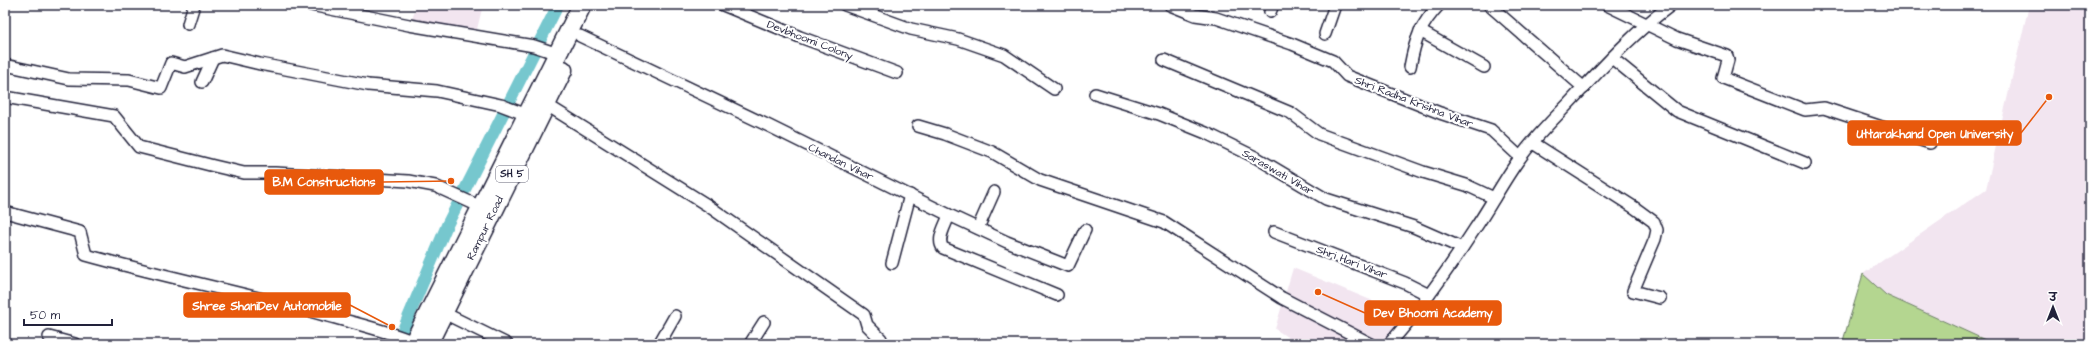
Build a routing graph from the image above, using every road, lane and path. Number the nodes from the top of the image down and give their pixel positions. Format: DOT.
graph roads {
  1 [pos="194,5"];
  2 [pos="310,5"];
  3 [pos="582,5"];
  4 [pos="596,5"];
  5 [pos="723,5"];
  6 [pos="845,5"];
  7 [pos="1170,5"];
  8 [pos="1335,5"];
  9 [pos="1439,5"];
  10 [pos="1490,5"];
  11 [pos="1606,5"];
  12 [pos="1670,5"];
  13 [pos="188,24"];
  14 [pos="1646,24"];
  15 [pos="1420,31"];
  16 [pos="1325,34"];
  17 [pos="580,36"];
  18 [pos="552,51"];
  19 [pos="213,58"];
  20 [pos="1612,58"];
  21 [pos="1164,60"];
  22 [pos="5,64"];
  23 [pos="1410,67"];
  24 [pos="1484,67"];
  25 [pos="897,73"];
  26 [pos="202,82"];
  27 [pos="1584,88"];
  28 [pos="1054,89"];
  29 [pos="1095,94"];
  30 [pos="5,97"];
  31 [pos="547,104"];
  32 [pos="513,109"];
  33 [pos="918,126"];
  34 [pos="1533,142"];
  35 [pos="1930,142"];
  36 [pos="1520,157"];
  37 [pos="511,162"];
  38 [pos="1805,163"];
  39 [pos="994,192"];
  40 [pos="910,195"];
  41 [pos="1494,198"];
  42 [pos="469,201"];
  43 [pos="5,212"];
  44 [pos="949,215"];
  45 [pos="978,228"];
  46 [pos="1085,230"];
  47 [pos="1274,232"];
  48 [pos="1462,248"];
  49 [pos="892,263"];
  50 [pos="1057,295"];
  51 [pos="1429,295"];
  52 [pos="1660,298"];
  53 [pos="444,313"];
  54 [pos="675,316"];
  55 [pos="764,322"];
  56 [pos="49,337"];
  57 [pos="881,339"];
  58 [pos="415,342"];
  59 [pos="75,344"];
  60 [pos="507,344"];
  61 [pos="659,344"];
  62 [pos="750,344"];
  63 [pos="1371,344"];
  64 [pos="1389,344"];
  1 -- 13 [label="street"];
  2 -- 18 [label="street"];
  3 -- 18 [label="main road"];
  4 -- 17 [label="main road, Rampur Road / SH 5"];
  5 -- 25 [label="street, Devbhoomi Colony"];
  6 -- 28 [label="street"];
  7 -- 36 [label="street, Shri Radha Krishna Vihar"];
  8 -- 16 [label="street"];
  9 -- 15 [label="street"];
  10 -- 27 [label="street"];
  11 -- 14 [label="street"];
  12 -- 14 [label="street"];
  14 -- 20 [label="street"];
  14 -- 35 [label="street"];
  15 -- 23 [label="street"];
  15 -- 24 [label="street"];
  17 -- 31 [label="main road, Rampur Road / SH 5"];
  17 -- 40 [label="street, Chandan Vihar"];
  18 -- 32 [label="main road"];
  19 -- 22 [label="street"];
  19 -- 26 [label="street"];
  19 -- 32 [label="street"];
  20 -- 27 [label="street"];
  20 -- 38 [label="street"];
  21 -- 41 [label="street"];
  27 -- 34 [label="street"];
  29 -- 48 [label="street, Saraswati Vihar"];
  30 -- 42 [label="street"];
  31 -- 37 [label="main road, Rampur Road / SH 5"];
  31 -- 57 [label="street"];
  32 -- 37 [label="main road"];
  33 -- 63 [label="street"];
  34 -- 36 [label="street"];
  34 -- 52 [label="street"];
  36 -- 41 [label="street"];
  37 -- 42 [label="main road"];
  37 -- 53 [label="main road, Rampur Road / SH 5"];
  39 -- 45 [label="street"];
  40 -- 44 [label="street, Chandan Vihar"];
  40 -- 49 [label="street"];
  41 -- 48 [label="street"];
  42 -- 58 [label="main road"];
  43 -- 58 [label="street"];
  44 -- 45 [label="street, Chandan Vihar"];
  44 -- 50 [label="street"];
  45 -- 46 [label="street, Chandan Vihar"];
  47 -- 51 [label="street, Shri Hari Vihar"];
  48 -- 51 [label="street"];
  51 -- 64 [label="street"];
  53 -- 58 [label="main road, Rampur Road / SH 5"];
  53 -- 60 [label="street"];
  54 -- 61 [label="street"];
  55 -- 62 [label="street"];
  56 -- 59 [label="street"];
}
